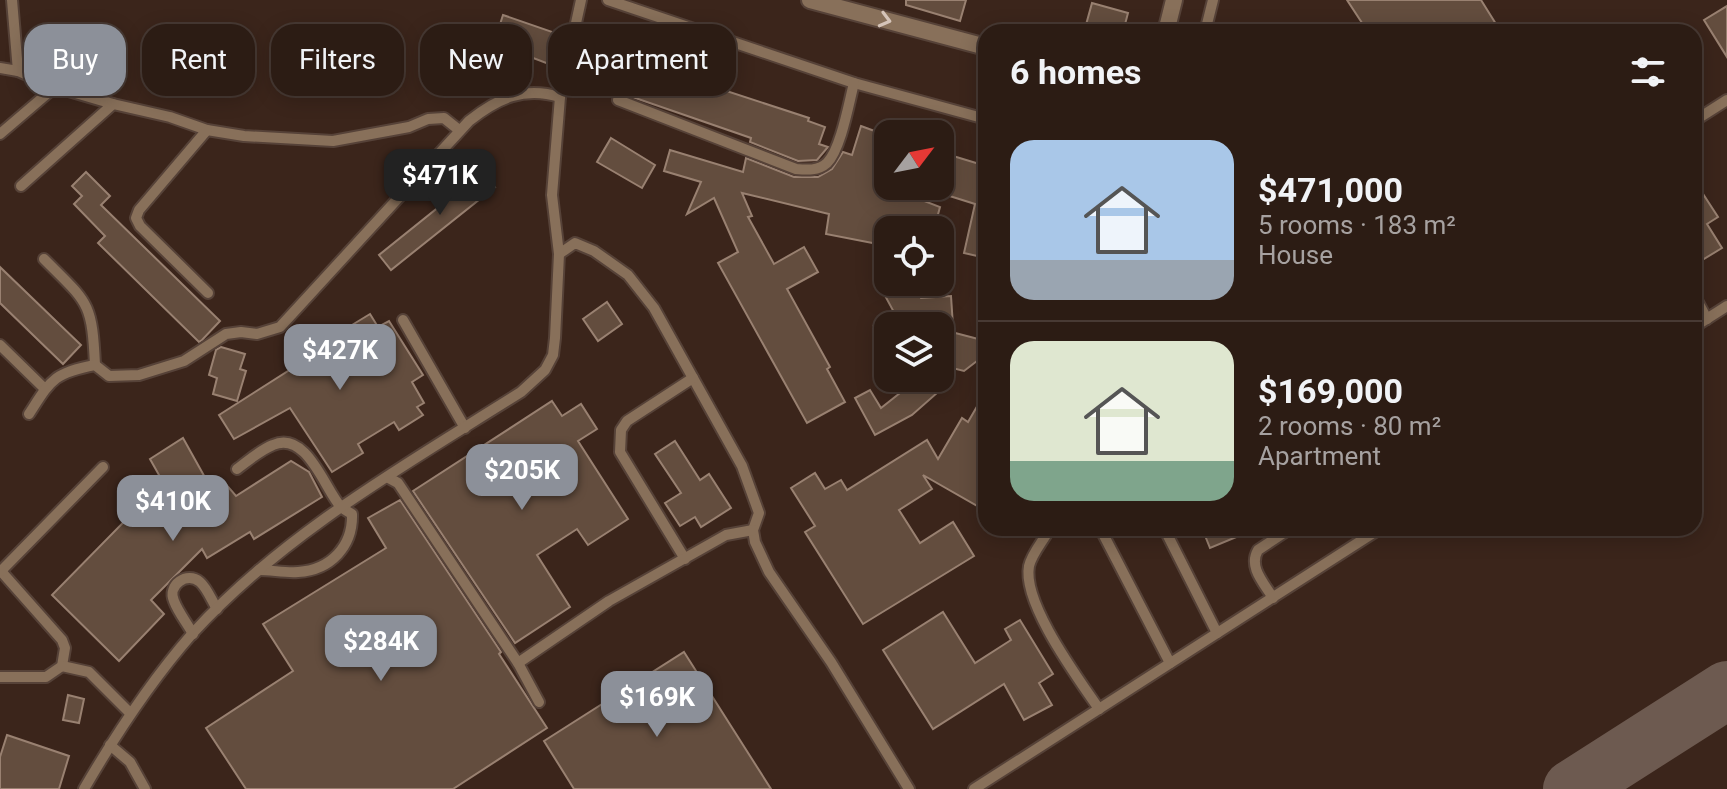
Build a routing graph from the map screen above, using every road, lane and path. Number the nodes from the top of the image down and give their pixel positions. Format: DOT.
graph roads {
  1 [pos="12,0"];
  2 [pos="581,0"];
  3 [pos="608,0"];
  4 [pos="1174,0"];
  5 [pos="1213,0"];
  6 [pos="814,1"];
  7 [pos="1168,24"];
  8 [pos="1207,24"];
  9 [pos="978,45"];
  10 [pos="0,68"];
  11 [pos="18,71"];
  12 [pos="24,74"];
  13 [pos="854,83"];
  14 [pos="44,96"];
  15 [pos="86,96"];
  16 [pos="560,97"];
  17 [pos="618,100"];
  18 [pos="1727,100"];
  19 [pos="113,104"];
  20 [pos="846,107"];
  21 [pos="1702,116"];
  22 [pos="978,117"];
  23 [pos="207,130"];
  24 [pos="459,130"];
  25 [pos="0,134"];
  26 [pos="21,186"];
  27 [pos="559,254"];
  28 [pos="44,259"];
  29 [pos="208,293"];
  30 [pos="1727,306"];
  31 [pos="1702,310"];
  32 [pos="1707,319"];
  33 [pos="403,320"];
  34 [pos="1702,322"];
  35 [pos="0,345"];
  36 [pos="95,365"];
  37 [pos="693,378"];
  38 [pos="45,389"];
  39 [pos="29,414"];
  40 [pos="465,428"];
  41 [pos="103,467"];
  42 [pos="237,469"];
  43 [pos="387,477"];
  44 [pos="342,508"];
  45 [pos="753,530"];
  46 [pos="1045,536"];
  47 [pos="1104,536"];
  48 [pos="1168,536"];
  49 [pos="1279,536"];
  50 [pos="1369,536"];
  51 [pos="685,559"];
  52 [pos="259,570"];
  53 [pos="0,571"];
  54 [pos="1273,598"];
  55 [pos="217,609"];
  56 [pos="1217,633"];
  57 [pos="193,634"];
  58 [pos="518,663"];
  59 [pos="1170,663"];
  60 [pos="62,666"];
  61 [pos="0,677"];
  62 [pos="539,702"];
  63 [pos="1099,709"];
  64 [pos="130,713"];
  65 [pos="110,745"];
  66 [pos="84,789"];
  67 [pos="145,789"];
  68 [pos="909,789"];
  69 [pos="974,789"];
  1 -- 11 [label="lane"];
  2 -- 16 [label="lane"];
  3 -- 13 [label="lane"];
  4 -- 7 [label="street"];
  5 -- 8 [label="lane"];
  6 -- 9 [label="street, one-way"];
  10 -- 11 [label="lane"];
  11 -- 12 [label="lane"];
  13 -- 17 [label="lane"];
  13 -- 20 [label="lane"];
  13 -- 22 [label="lane"];
  14 -- 25 [label="lane"];
  15 -- 19 [label="lane"];
  16 -- 24 [label="lane"];
  16 -- 27 [label="lane"];
  18 -- 21 [label="lane"];
  19 -- 23 [label="lane"];
  19 -- 26 [label="lane"];
  23 -- 24 [label="lane"];
  23 -- 29 [label="lane"];
  24 -- 36 [label="lane"];
  27 -- 37 [label="lane"];
  27 -- 40 [label="lane"];
  28 -- 36 [label="lane"];
  30 -- 32 [label="lane"];
  31 -- 32 [label="lane"];
  32 -- 34 [label="lane"];
  33 -- 40 [label="lane"];
  35 -- 38 [label="lane"];
  36 -- 38 [label="lane"];
  37 -- 45 [label="lane"];
  37 -- 51 [label="lane"];
  38 -- 39 [label="lane"];
  40 -- 43 [label="lane"];
  41 -- 53 [label="lane"];
  42 -- 44 [label="lane"];
  43 -- 44 [label="lane"];
  43 -- 58 [label="lane"];
  44 -- 52 [label="lane"];
  44 -- 52 [label="lane"];
  45 -- 51 [label="lane"];
  45 -- 68 [label="lane"];
  46 -- 63 [label="lane"];
  47 -- 59 [label="lane"];
  48 -- 56 [label="lane"];
  49 -- 54 [label="lane"];
  50 -- 54 [label="lane"];
  51 -- 58 [label="lane"];
  52 -- 55 [label="lane"];
  53 -- 60 [label="lane"];
  54 -- 56 [label="lane"];
  55 -- 57 [label="lane"];
  55 -- 57 [label="lane"];
  56 -- 59 [label="lane"];
  57 -- 64 [label="lane"];
  58 -- 62 [label="lane"];
  59 -- 63 [label="lane"];
  60 -- 61 [label="lane"];
  60 -- 64 [label="lane"];
  63 -- 69 [label="lane"];
  64 -- 65 [label="lane"];
  65 -- 66 [label="lane"];
  65 -- 67 [label="lane"];
}
